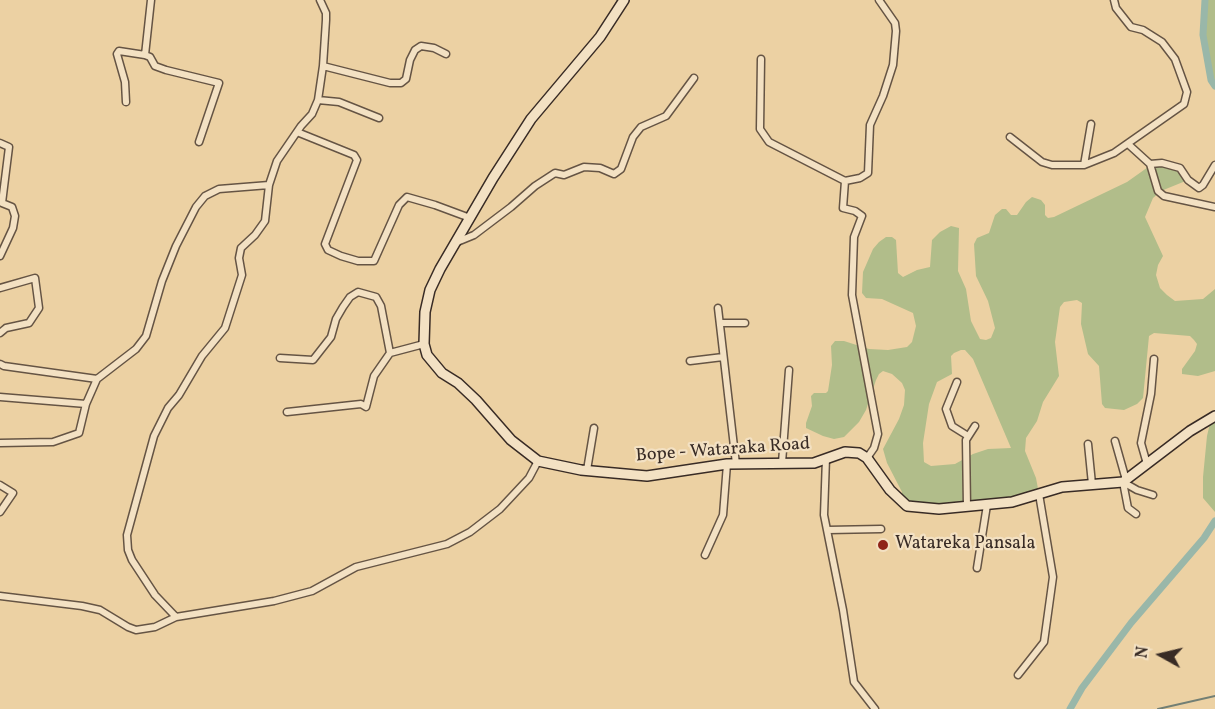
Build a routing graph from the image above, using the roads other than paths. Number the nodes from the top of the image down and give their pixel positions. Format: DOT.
graph roads {
  1 [pos="151,0"];
  2 [pos="320,0"];
  3 [pos="624,0"];
  4 [pos="879,0"];
  5 [pos="1114,0"];
  6 [pos="446,54"];
  7 [pos="145,55"];
  8 [pos="760,59"];
  9 [pos="323,66"];
  10 [pos="694,78"];
  11 [pos="318,100"];
  12 [pos="126,102"];
  13 [pos="379,118"];
  14 [pos="1091,124"];
  15 [pos="297,132"];
  16 [pos="1010,137"];
  17 [pos="199,142"];
  18 [pos="0,143"];
  19 [pos="1128,144"];
  20 [pos="1150,164"];
  21 [pos="1084,165"];
  22 [pos="1215,165"];
  23 [pos="845,181"];
  24 [pos="268,185"];
  25 [pos="1215,207"];
  26 [pos="470,218"];
  27 [pos="457,242"];
  28 [pos="0,256"];
  29 [pos="0,288"];
  30 [pos="718,308"];
  31 [pos="720,323"];
  32 [pos="745,323"];
  33 [pos="0,333"];
  34 [pos="424,344"];
  35 [pos="390,353"];
  36 [pos="723,357"];
  37 [pos="280,358"];
  38 [pos="1154,359"];
  39 [pos="690,361"];
  40 [pos="0,364"];
  41 [pos="789,370"];
  42 [pos="97,380"];
  43 [pos="957,382"];
  44 [pos="0,397"];
  45 [pos="86,404"];
  46 [pos="287,412"];
  47 [pos="1215,416"];
  48 [pos="975,426"];
  49 [pos="594,428"];
  50 [pos="968,436"];
  51 [pos="1115,441"];
  52 [pos="0,443"];
  53 [pos="1088,444"];
  54 [pos="826,458"];
  55 [pos="867,458"];
  56 [pos="538,461"];
  57 [pos="782,463"];
  58 [pos="731,464"];
  59 [pos="1147,464"];
  60 [pos="587,471"];
  61 [pos="1124,481"];
  62 [pos="1092,483"];
  63 [pos="0,485"];
  64 [pos="1039,494"];
  65 [pos="1153,495"];
  66 [pos="987,505"];
  67 [pos="967,507"];
  68 [pos="0,512"];
  69 [pos="1136,514"];
  70 [pos="881,529"];
  71 [pos="828,530"];
  72 [pos="705,555"];
  73 [pos="977,568"];
  74 [pos="0,596"];
  75 [pos="176,617"];
  76 [pos="1018,675"];
  77 [pos="875,709"];
  1 -- 7 [label="street"];
  2 -- 9 [label="street"];
  3 -- 26 [label="street"];
  4 -- 23 [label="street"];
  5 -- 19 [label="street"];
  6 -- 9 [label="street"];
  7 -- 12 [label="street"];
  7 -- 17 [label="street"];
  8 -- 23 [label="street"];
  9 -- 11 [label="street"];
  10 -- 27 [label="street"];
  11 -- 13 [label="street"];
  11 -- 15 [label="street"];
  14 -- 21 [label="street"];
  15 -- 24 [label="street"];
  15 -- 26 [label="street"];
  16 -- 21 [label="street"];
  18 -- 28 [label="street"];
  19 -- 20 [label="street"];
  19 -- 21 [label="street"];
  20 -- 22 [label="street"];
  20 -- 25 [label="street"];
  23 -- 55 [label="street"];
  24 -- 42 [label="street"];
  24 -- 75 [label="street"];
  26 -- 27 [label="street"];
  27 -- 34 [label="street"];
  29 -- 33 [label="street"];
  30 -- 31 [label="street"];
  31 -- 32 [label="street"];
  31 -- 36 [label="street"];
  34 -- 35 [label="street"];
  34 -- 56 [label="street, Bope - Wataraka Road"];
  35 -- 37 [label="street"];
  35 -- 46 [label="street"];
  36 -- 39 [label="street"];
  36 -- 58 [label="street"];
  38 -- 59 [label="street"];
  40 -- 42 [label="street"];
  41 -- 57 [label="street"];
  42 -- 45 [label="street"];
  43 -- 50 [label="street"];
  44 -- 45 [label="street"];
  45 -- 52 [label="street"];
  47 -- 59 [label="street"];
  48 -- 50 [label="street"];
  49 -- 60 [label="street"];
  50 -- 67 [label="street"];
  51 -- 61 [label="street"];
  53 -- 62 [label="street"];
  54 -- 55 [label="street, Bope - Wataraka Road"];
  54 -- 57 [label="street, Bope - Wataraka Road"];
  54 -- 71 [label="street"];
  55 -- 67 [label="street"];
  56 -- 60 [label="street, Bope - Wataraka Road"];
  56 -- 75 [label="street"];
  57 -- 58 [label="street, Bope - Wataraka Road"];
  58 -- 60 [label="street, Bope - Wataraka Road"];
  58 -- 72 [label="street"];
  59 -- 61 [label="street"];
  61 -- 62 [label="street"];
  61 -- 65 [label="street"];
  61 -- 69 [label="street"];
  62 -- 64 [label="street"];
  63 -- 68 [label="street"];
  64 -- 66 [label="street"];
  64 -- 76 [label="street"];
  66 -- 67 [label="street"];
  66 -- 73 [label="street"];
  70 -- 71 [label="street"];
  71 -- 77 [label="street"];
  74 -- 75 [label="street"];
}
